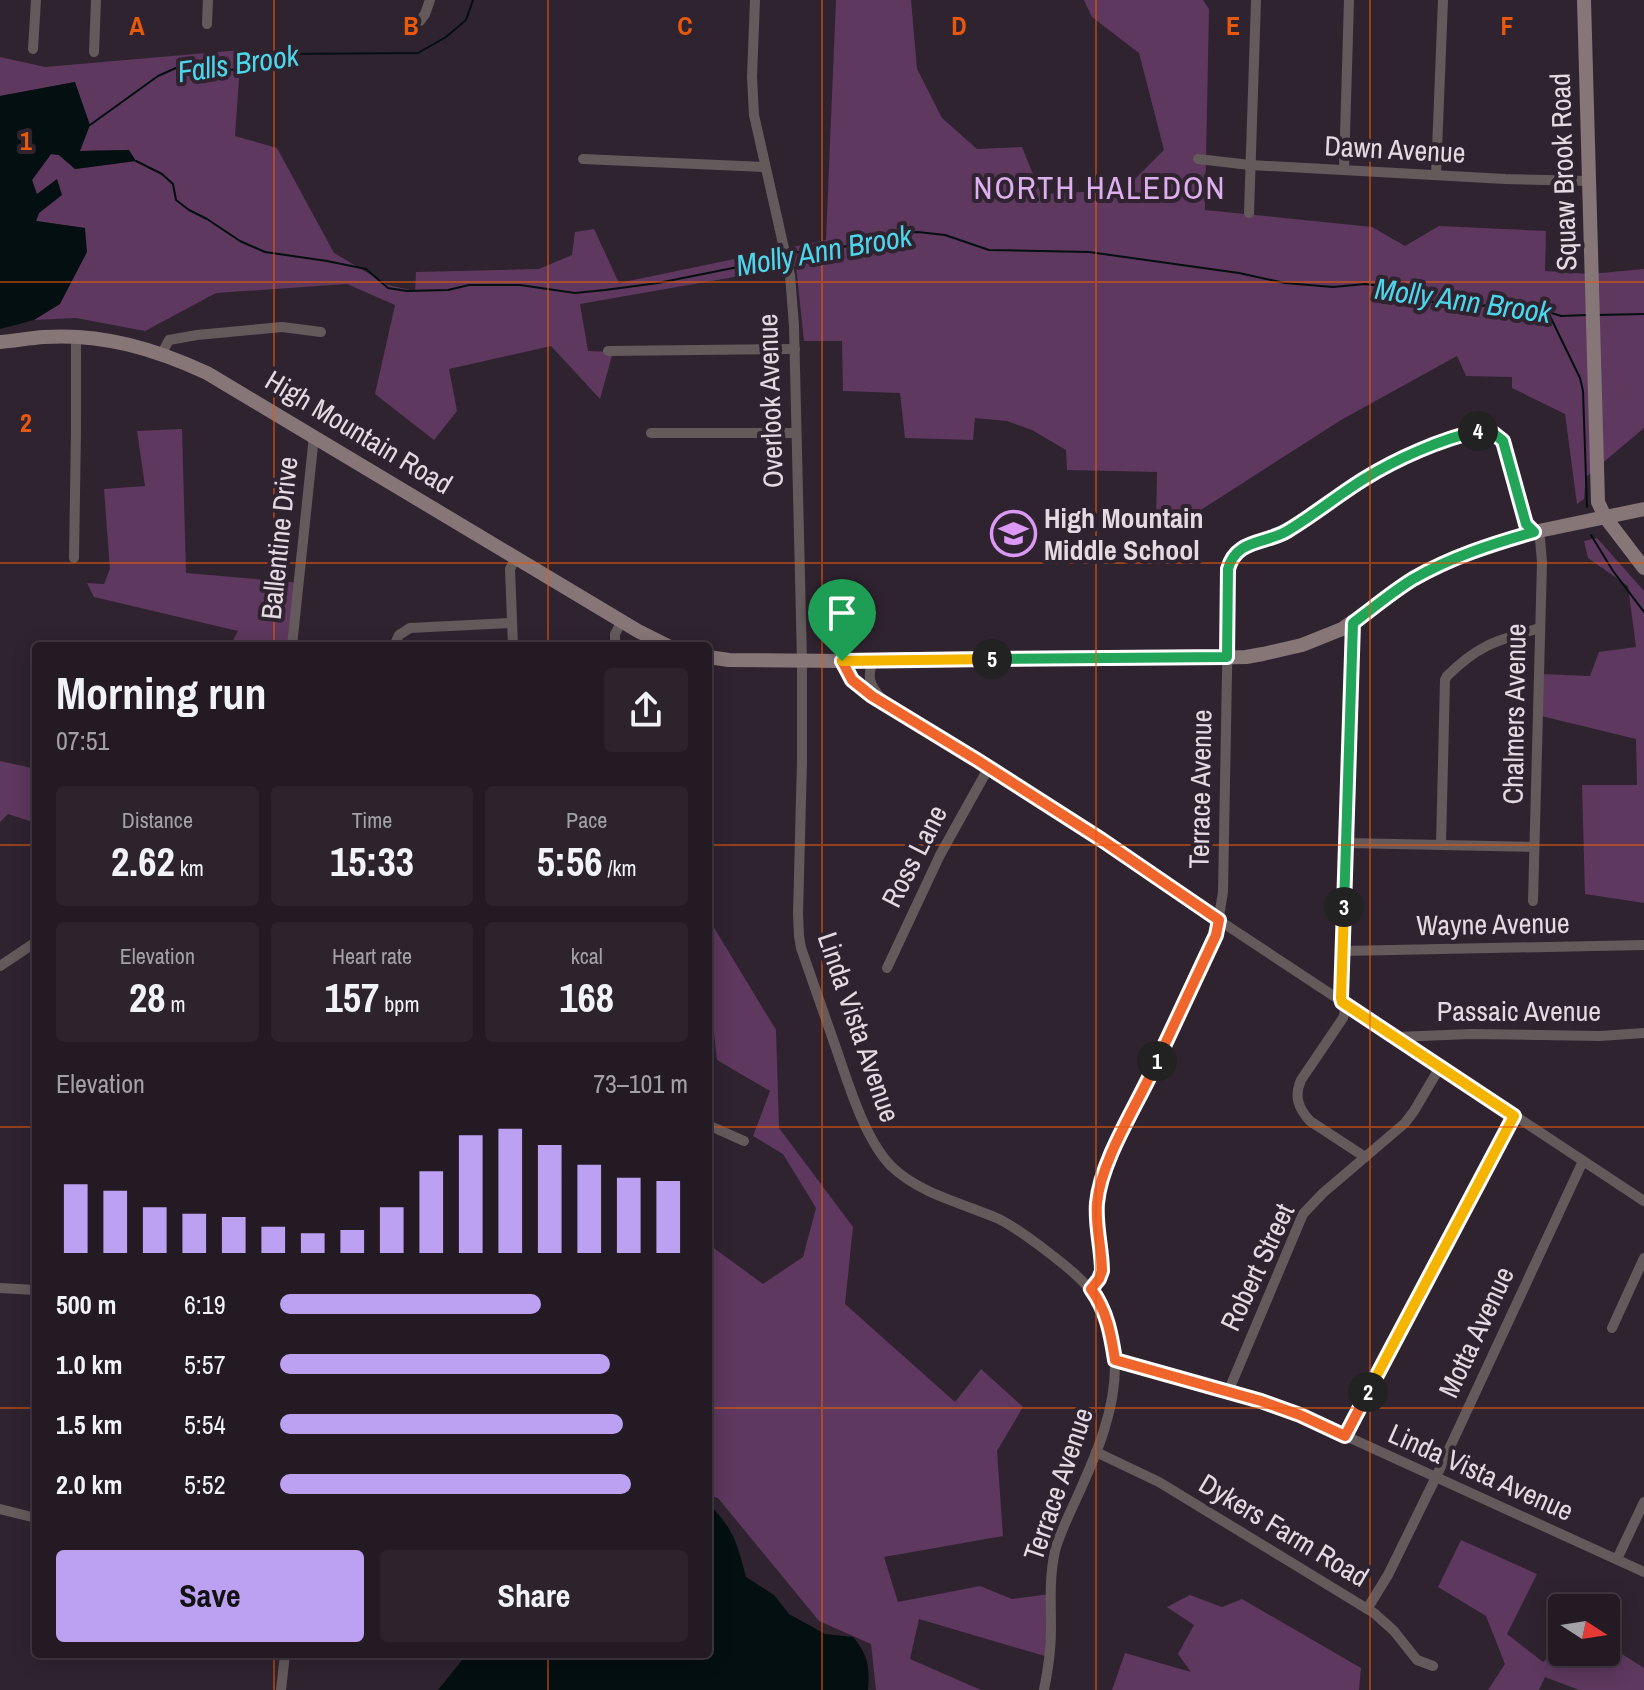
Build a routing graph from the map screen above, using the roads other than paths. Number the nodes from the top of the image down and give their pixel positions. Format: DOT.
graph roads {
  1 [pos="36,0"];
  2 [pos="96,0"];
  3 [pos="208,0"];
  4 [pos="430,0"];
  5 [pos="755,0"];
  6 [pos="1256,0"];
  7 [pos="1349,0"];
  8 [pos="1443,0"];
  9 [pos="1584,0"];
  10 [pos="420,21"];
  11 [pos="207,24"];
  12 [pos="33,49"];
  13 [pos="94,52"];
  14 [pos="583,159"];
  15 [pos="1198,159"];
  16 [pos="1250,165"];
  17 [pos="765,167"];
  18 [pos="1344,169"];
  19 [pos="1436,175"];
  20 [pos="1590,181"];
  21 [pos="1249,213"];
  22 [pos="321,332"];
  23 [pos="76,337"];
  24 [pos="0,342"];
  25 [pos="795,349"];
  26 [pos="608,351"];
  27 [pos="162,353"];
  28 [pos="651,433"];
  29 [pos="796,433"];
  30 [pos="314,436"];
  31 [pos="1644,509"];
  32 [pos="1605,517"];
  33 [pos="1534,532"];
  34 [pos="516,557"];
  35 [pos="74,558"];
  36 [pos="1644,568"];
  37 [pos="622,621"];
  38 [pos="512,623"];
  39 [pos="1353,623"];
  40 [pos="1540,628"];
  41 [pos="292,642"];
  42 [pos="396,642"];
  43 [pos="513,642"];
  44 [pos="615,642"];
  45 [pos="661,642"];
  46 [pos="1227,657"];
  47 [pos="712,658"];
  48 [pos="802,661"];
  49 [pos="842,661"];
  50 [pos="873,661"];
  51 [pos="887,705"];
  52 [pos="989,767"];
  53 [pos="1347,843"];
  54 [pos="1441,845"];
  55 [pos="1534,847"];
  56 [pos="1533,901"];
  57 [pos="1219,920"];
  58 [pos="32,945"];
  59 [pos="1644,945"];
  60 [pos="1343,951"];
  61 [pos="0,966"];
  62 [pos="887,968"];
  63 [pos="1342,1002"];
  64 [pos="1644,1033"];
  65 [pos="1394,1037"];
  66 [pos="1440,1067"];
  67 [pos="1514,1116"];
  68 [pos="712,1127"];
  69 [pos="744,1141"];
  70 [pos="1365,1157"];
  71 [pos="1583,1161"];
  72 [pos="1644,1201"];
  73 [pos="1644,1258"];
  74 [pos="0,1288"];
  75 [pos="1091,1289"];
  76 [pos="32,1290"];
  77 [pos="1612,1328"];
  78 [pos="1115,1360"];
  79 [pos="1228,1392"];
  80 [pos="1345,1436"];
  81 [pos="1096,1452"];
  82 [pos="1436,1477"];
  83 [pos="1644,1502"];
  84 [pos="0,1509"];
  85 [pos="32,1517"];
  86 [pos="1617,1559"];
  87 [pos="1644,1572"];
  88 [pos="1367,1609"];
  89 [pos="285,1658"];
  90 [pos="1433,1666"];
  91 [pos="281,1690"];
  92 [pos="1044,1690"];
  1 -- 12 [label="street"];
  2 -- 13 [label="street"];
  3 -- 11 [label="street"];
  4 -- 10 [label="street"];
  5 -- 17 [label="street, Overlook Avenue"];
  6 -- 16 [label="street"];
  7 -- 18 [label="street"];
  8 -- 19 [label="street"];
  9 -- 20 [label="street, Squaw Brook Road"];
  14 -- 17 [label="street"];
  15 -- 16 [label="street, Dawn Avenue"];
  16 -- 18 [label="street, Dawn Avenue"];
  16 -- 21 [label="street"];
  17 -- 25 [label="street, Overlook Avenue"];
  18 -- 19 [label="street, Dawn Avenue"];
  19 -- 20 [label="street, Dawn Avenue"];
  20 -- 32 [label="street, Squaw Brook Road"];
  22 -- 27 [label="street"];
  23 -- 24 [label="street, High Mountain Road"];
  23 -- 27 [label="street, High Mountain Road"];
  23 -- 35 [label="street"];
  25 -- 26 [label="street"];
  25 -- 29 [label="street, Overlook Avenue"];
  27 -- 30 [label="street, High Mountain Road"];
  28 -- 29 [label="street"];
  29 -- 48 [label="street, Overlook Avenue"];
  30 -- 34 [label="street, High Mountain Road"];
  30 -- 41 [label="street, Ballentine Drive"];
  31 -- 32 [label="street"];
  32 -- 33 [label="street"];
  32 -- 36 [label="street, Squaw Brook Road"];
  33 -- 39 [label="street"];
  33 -- 40 [label="street, Chalmers Avenue"];
  33 -- 46 [label="street, Chalmers Avenue"];
  34 -- 37 [label="street, High Mountain Road"];
  34 -- 38 [label="street"];
  37 -- 44 [label="street"];
  37 -- 45 [label="street, High Mountain Road"];
  38 -- 42 [label="street"];
  38 -- 43 [label="street"];
  39 -- 46 [label="street"];
  39 -- 53 [label="street"];
  40 -- 54 [label="street"];
  40 -- 55 [label="street, Chalmers Avenue"];
  46 -- 50 [label="street"];
  46 -- 57 [label="street, Terrace Avenue"];
  47 -- 48 [label="street"];
  48 -- 49 [label="street"];
  48 -- 75 [label="street, Linda Vista Avenue"];
  49 -- 50 [label="street"];
  49 -- 51 [label="street"];
  50 -- 51 [label="street"];
  51 -- 52 [label="street"];
  52 -- 57 [label="street"];
  52 -- 62 [label="street, Ross Lane"];
  53 -- 54 [label="street"];
  53 -- 60 [label="street"];
  54 -- 55 [label="street"];
  55 -- 56 [label="street, Chalmers Avenue"];
  57 -- 63 [label="street"];
  57 -- 75 [label="street, Terrace Avenue"];
  58 -- 61 [label="street"];
  59 -- 60 [label="street, Wayne Avenue"];
  60 -- 63 [label="street"];
  63 -- 65 [label="street"];
  63 -- 70 [label="street"];
  64 -- 65 [label="street, Passaic Avenue"];
  65 -- 66 [label="street"];
  66 -- 67 [label="street"];
  66 -- 70 [label="street, Robert Street"];
  67 -- 71 [label="street"];
  67 -- 80 [label="street"];
  68 -- 69 [label="street"];
  70 -- 79 [label="street, Robert Street"];
  71 -- 72 [label="street"];
  71 -- 82 [label="street, Motta Avenue"];
  73 -- 77 [label="street"];
  74 -- 76 [label="street"];
  75 -- 78 [label="street, Terrace Avenue"];
  78 -- 79 [label="street, Linda Vista Avenue"];
  78 -- 81 [label="street, Terrace Avenue"];
  79 -- 80 [label="street, Linda Vista Avenue"];
  80 -- 82 [label="street, Linda Vista Avenue"];
  81 -- 88 [label="street, Dykers Farm Road"];
  81 -- 92 [label="street, Terrace Avenue"];
  82 -- 86 [label="street, Linda Vista Avenue"];
  82 -- 88 [label="street, Motta Avenue"];
  83 -- 86 [label="street"];
  84 -- 85 [label="street"];
  86 -- 87 [label="street, Linda Vista Avenue"];
  88 -- 90 [label="street, Dykers Farm Road"];
  89 -- 91 [label="street"];
}
